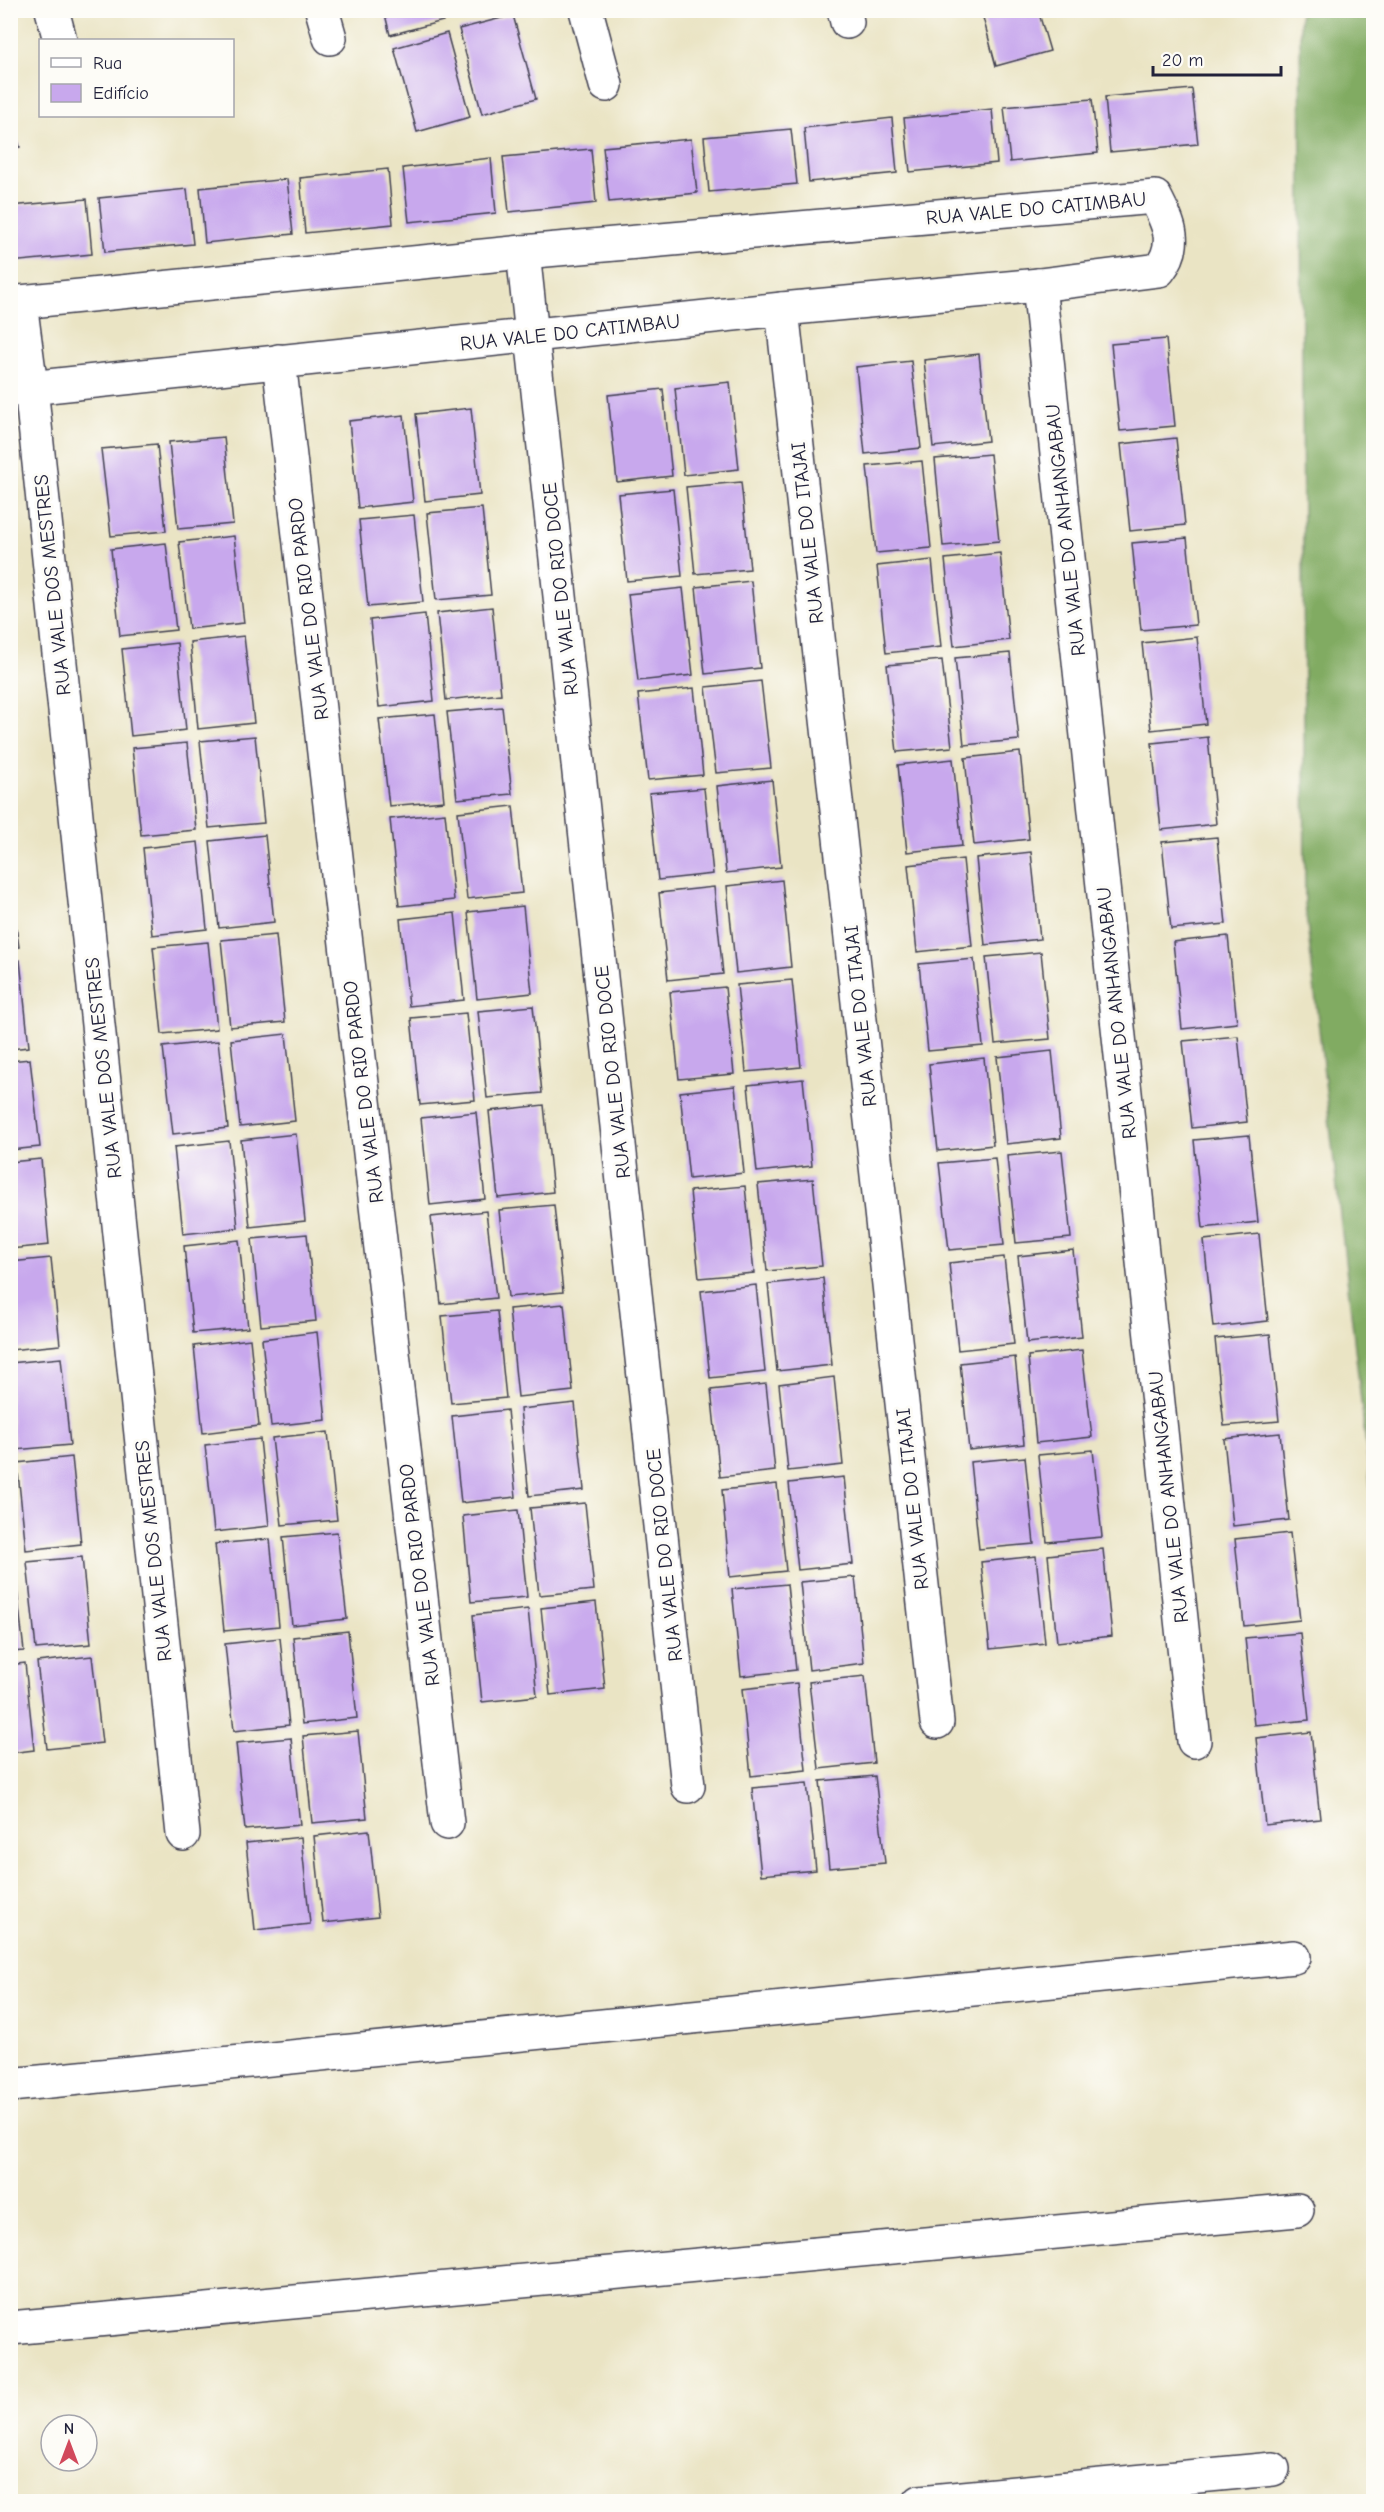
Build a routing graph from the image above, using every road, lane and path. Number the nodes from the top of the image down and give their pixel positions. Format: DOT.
graph roads {
  1 [pos="52,10"];
  2 [pos="586,10"];
  3 [pos="60,39"];
  4 [pos="606,85"];
  5 [pos="523,252"];
  6 [pos="1039,285"];
  7 [pos="15,303"];
  8 [pos="782,309"];
  9 [pos="532,336"];
  10 [pos="279,361"];
  11 [pos="21,388"];
  12 [pos="937,1722"];
  13 [pos="1194,1741"];
  14 [pos="688,1785"];
  15 [pos="447,1823"];
  16 [pos="183,1834"];
  17 [pos="1294,1957"];
  18 [pos="10,2085"];
  19 [pos="1298,2210"];
  20 [pos="10,2328"];
  21 [pos="1273,2469"];
  22 [pos="920,2502"];
  1 -- 3 [label="street"];
  2 -- 4 [label="street"];
  5 -- 6 [label="street, RUA VALE DO CATIMBAU"];
  5 -- 7 [label="street, RUA VALE DO CATIMBAU"];
  5 -- 9 [label="street, RUA VALE DO RIO DOCE"];
  6 -- 8 [label="street, RUA VALE DO CATIMBAU"];
  6 -- 13 [label="street, RUA VALE DO ANHANGABAU"];
  7 -- 11 [label="street, RUA VALE DOS MESTRES"];
  8 -- 9 [label="street, RUA VALE DO CATIMBAU"];
  8 -- 12 [label="street, RUA VALE DO ITAJAI"];
  9 -- 10 [label="street, RUA VALE DO CATIMBAU"];
  9 -- 14 [label="street, RUA VALE DO RIO DOCE"];
  10 -- 11 [label="street, RUA VALE DO CATIMBAU"];
  10 -- 15 [label="street, RUA VALE DO RIO PARDO"];
  11 -- 16 [label="street, RUA VALE DOS MESTRES"];
  17 -- 18 [label="street"];
  19 -- 20 [label="street"];
  21 -- 22 [label="street"];
}
